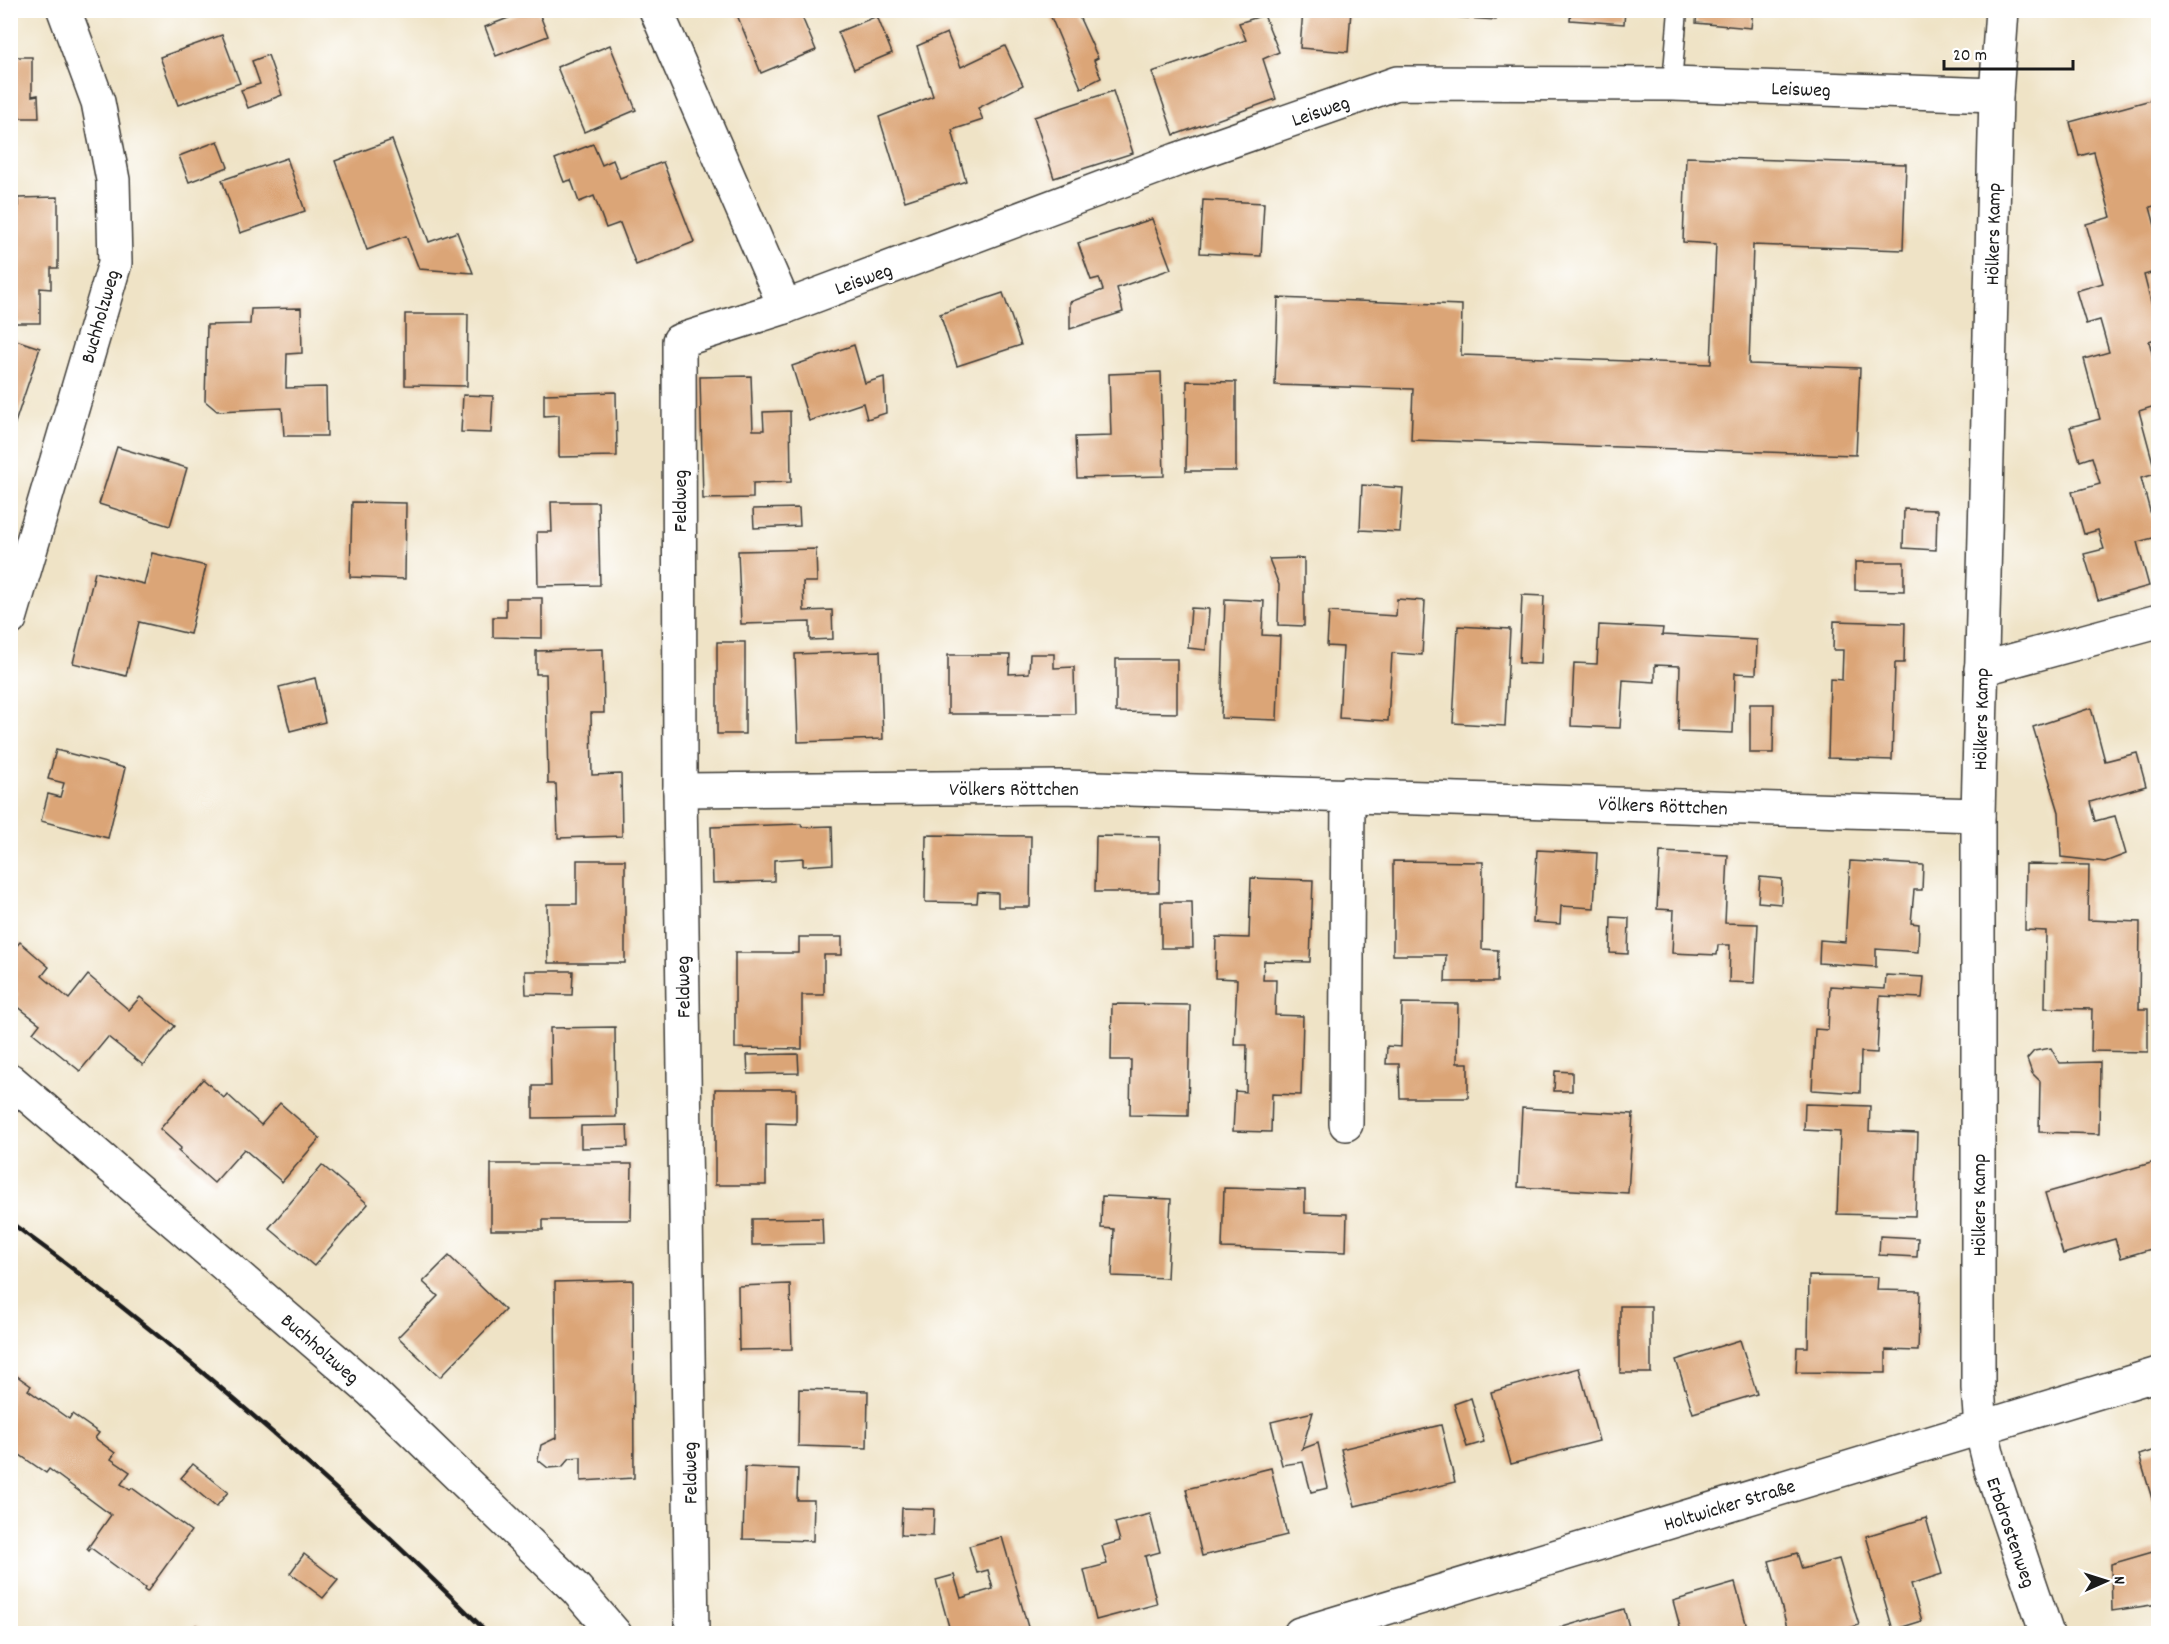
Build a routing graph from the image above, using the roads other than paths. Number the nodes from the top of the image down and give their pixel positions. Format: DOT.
graph roads {
  1 [pos="64,10"];
  2 [pos="656,10"];
  3 [pos="1678,10"];
  4 [pos="2002,10"];
  5 [pos="1672,84"];
  6 [pos="1996,95"];
  7 [pos="785,307"];
  8 [pos="679,341"];
  9 [pos="10,619"];
  10 [pos="2158,621"];
  11 [pos="1981,669"];
  12 [pos="680,790"];
  13 [pos="1348,794"];
  14 [pos="1978,815"];
  15 [pos="10,1080"];
  16 [pos="1346,1124"];
  17 [pos="2158,1374"];
  18 [pos="1981,1428"];
  19 [pos="615,1634"];
  20 [pos="692,1634"];
  21 [pos="1300,1634"];
  22 [pos="2047,1634"];
  1 -- 9 [label="street, Buchholzweg"];
  2 -- 7 [label="street"];
  3 -- 5 [label="lane"];
  4 -- 6 [label="street, Hölkers Kamp"];
  5 -- 6 [label="street, Leisweg"];
  5 -- 7 [label="street, Leisweg"];
  6 -- 11 [label="street, Hölkers Kamp"];
  7 -- 8 [label="street, Leisweg"];
  8 -- 12 [label="street, Feldweg"];
  10 -- 11 [label="street"];
  11 -- 14 [label="street, Hölkers Kamp"];
  12 -- 13 [label="street, Völkers Röttchen"];
  12 -- 20 [label="street, Feldweg"];
  13 -- 14 [label="street, Völkers Röttchen"];
  13 -- 16 [label="street"];
  14 -- 18 [label="street, Hölkers Kamp"];
  15 -- 19 [label="street, Buchholzweg"];
  17 -- 18 [label="street, Holtwicker Straße"];
  18 -- 21 [label="street, Holtwicker Straße"];
  18 -- 22 [label="street, Erbdrostenweg"];
}
